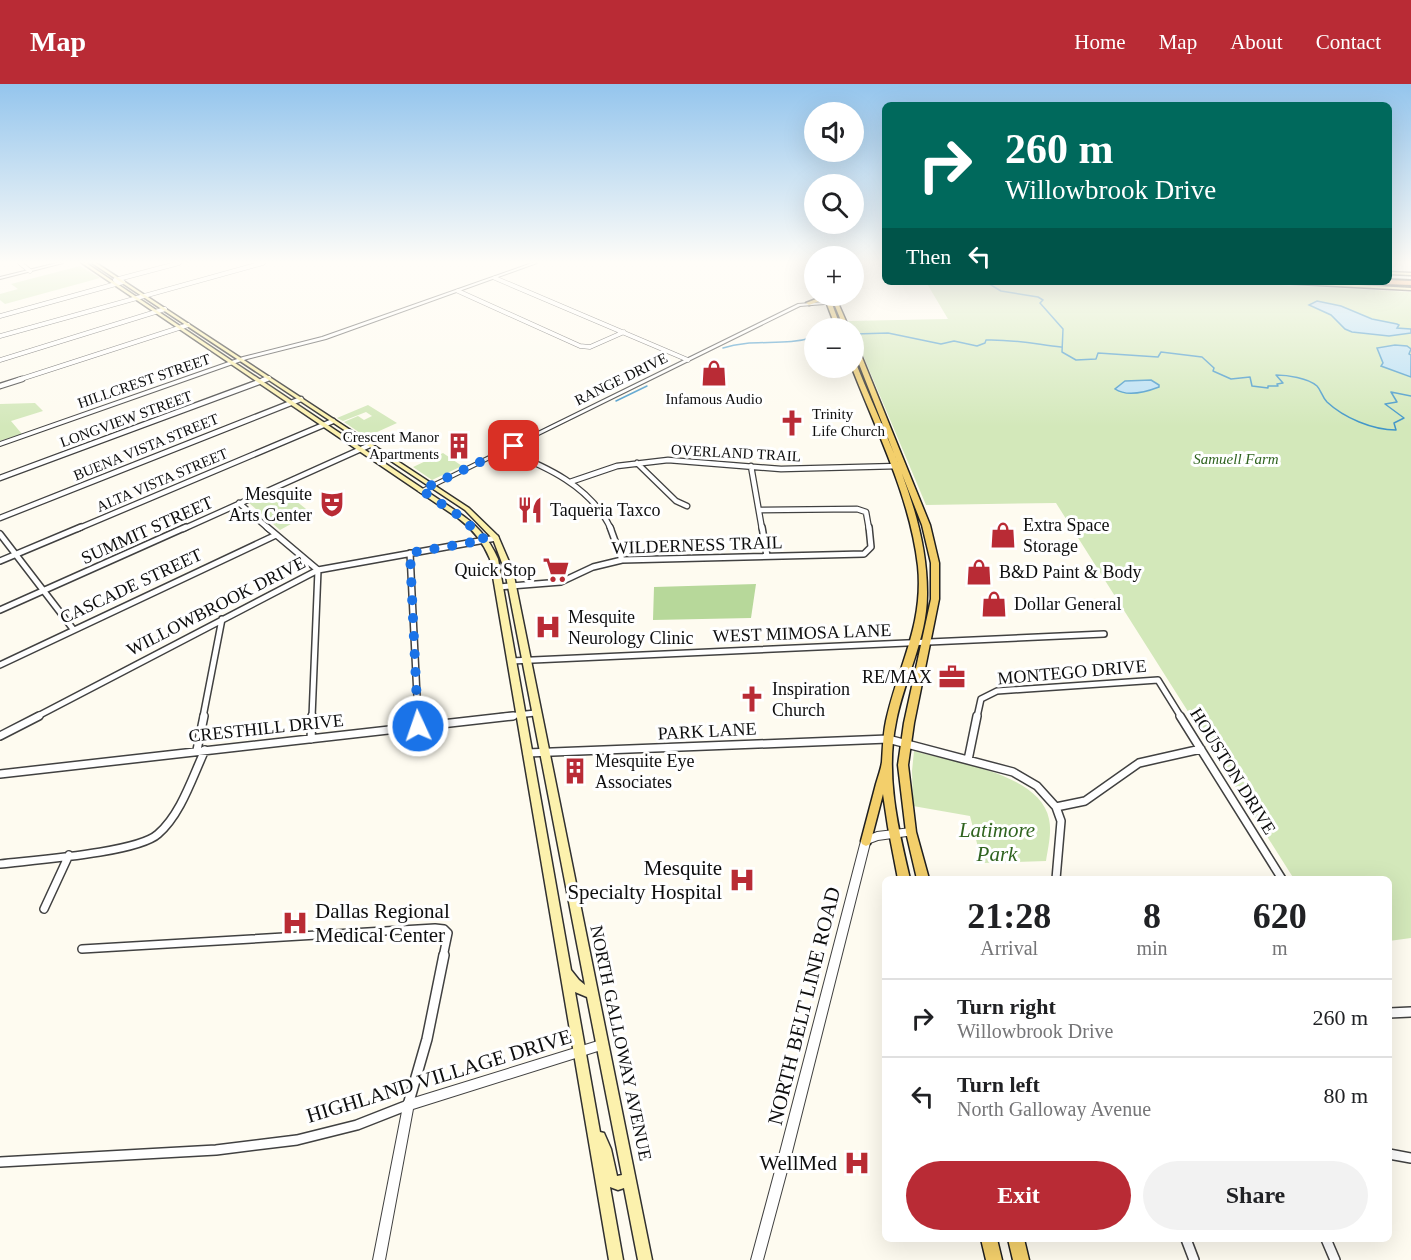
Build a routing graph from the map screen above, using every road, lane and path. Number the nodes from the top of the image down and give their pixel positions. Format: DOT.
graph roads {
  1 [pos="64,318"];
  2 [pos="138,318"];
  3 [pos="165,318"];
  4 [pos="178,318"];
  5 [pos="385,318"];
  6 [pos="518,318"];
  7 [pos="590,318"];
  8 [pos="771,318"];
  9 [pos="188,325"];
  10 [pos="180,328"];
  11 [pos="624,332"];
  12 [pos="0,336"];
  13 [pos="211,341"];
  14 [pos="203,344"];
  15 [pos="0,360"];
  16 [pos="240,360"];
  17 [pos="688,360"];
  18 [pos="231,363"];
  19 [pos="864,369"];
  20 [pos="858,378"];
  21 [pos="270,379"];
  22 [pos="261,382"];
  23 [pos="0,386"];
  24 [pos="301,399"];
  25 [pos="291,402"];
  26 [pos="333,421"];
  27 [pos="323,425"];
  28 [pos="0,444"];
  29 [pos="370,444"];
  30 [pos="360,449"];
  31 [pos="504,450"];
  32 [pos="636,463"];
  33 [pos="752,466"];
  34 [pos="893,466"];
  35 [pos="903,466"];
  36 [pos="0,478"];
  37 [pos="570,482"];
  38 [pos="430,486"];
  39 [pos="421,490"];
  40 [pos="239,503"];
  41 [pos="687,506"];
  42 [pos="759,510"];
  43 [pos="0,518"];
  44 [pos="0,534"];
  45 [pos="276,534"];
  46 [pos="496,538"];
  47 [pos="485,540"];
  48 [pos="410,553"];
  49 [pos="16,554"];
  50 [pos="766,556"];
  51 [pos="622,560"];
  52 [pos="0,561"];
  53 [pos="318,570"];
  54 [pos="513,586"];
  55 [pos="499,587"];
  56 [pos="45,590"];
  57 [pos="0,610"];
  58 [pos="222,619"];
  59 [pos="73,629"];
  60 [pos="1104,634"];
  61 [pos="928,641"];
  62 [pos="915,644"];
  63 [pos="527,658"];
  64 [pos="511,661"];
  65 [pos="0,665"];
  66 [pos="1158,680"];
  67 [pos="536,713"];
  68 [pos="520,715"];
  69 [pos="418,726"];
  70 [pos="0,736"];
  71 [pos="311,739"];
  72 [pos="888,739"];
  73 [pos="905,743"];
  74 [pos="1201,749"];
  75 [pos="201,750"];
  76 [pos="527,753"];
  77 [pos="543,753"];
  78 [pos="888,757"];
  79 [pos="968,760"];
  80 [pos="0,774"];
  81 [pos="550,788"];
  82 [pos="534,791"];
  83 [pos="1056,807"];
  84 [pos="894,832"];
  85 [pos="911,832"];
  86 [pos="866,841"];
  87 [pos="69,855"];
  88 [pos="0,864"];
  89 [pos="903,876"];
  90 [pos="922,876"];
  91 [pos="1056,876"];
  92 [pos="1280,876"];
  93 [pos="44,909"];
  94 [pos="82,949"];
  95 [pos="566,971"];
  96 [pos="591,991"];
  97 [pos="1411,1012"];
  98 [pos="1392,1013"];
  99 [pos="602,1045"];
  100 [pos="581,1053"];
  101 [pos="408,1105"];
  102 [pos="595,1132"];
  103 [pos="1392,1154"];
  104 [pos="1411,1158"];
  105 [pos="0,1162"];
  106 [pos="630,1180"];
  107 [pos="990,1242"];
  108 [pos="1017,1242"];
  109 [pos="1187,1242"];
  110 [pos="1327,1242"];
  111 [pos="379,1260"];
  112 [pos="616,1260"];
  113 [pos="645,1260"];
  114 [pos="757,1260"];
  115 [pos="994,1260"];
  116 [pos="1021,1260"];
  117 [pos="1194,1260"];
  118 [pos="1335,1260"];
  1 -- 12 [label="street"];
  2 -- 15 [label="street"];
  3 -- 10 [label="main road, NORTH GALLOWAY AVENUE"];
  4 -- 9 [label="main road, NORTH GALLOWAY AVENUE"];
  5 -- 16 [label="street, HILLCREST STREET"];
  6 -- 11 [label="street"];
  7 -- 11 [label="street"];
  8 -- 17 [label="street, RANGE DRIVE"];
  9 -- 10 [label="street"];
  9 -- 13 [label="main road, NORTH GALLOWAY AVENUE"];
  10 -- 14 [label="main road, NORTH GALLOWAY AVENUE"];
  10 -- 23 [label="street"];
  11 -- 17 [label="street"];
  13 -- 14 [label="main road"];
  13 -- 16 [label="main road, NORTH GALLOWAY AVENUE"];
  14 -- 18 [label="main road, NORTH GALLOWAY AVENUE"];
  16 -- 18 [label="street, HILLCREST STREET"];
  16 -- 21 [label="main road, NORTH GALLOWAY AVENUE"];
  17 -- 31 [label="street, RANGE DRIVE"];
  18 -- 22 [label="main road, NORTH GALLOWAY AVENUE"];
  18 -- 28 [label="street, HILLCREST STREET"];
  19 -- 35 [label="main road"];
  20 -- 34 [label="main road"];
  21 -- 22 [label="street, LONGVIEW STREET"];
  21 -- 24 [label="main road, NORTH GALLOWAY AVENUE"];
  22 -- 25 [label="main road, NORTH GALLOWAY AVENUE"];
  22 -- 36 [label="street, LONGVIEW STREET"];
  24 -- 25 [label="street, BUENA VISTA STREET"];
  24 -- 26 [label="main road, NORTH GALLOWAY AVENUE"];
  25 -- 27 [label="main road, NORTH GALLOWAY AVENUE"];
  25 -- 43 [label="street, BUENA VISTA STREET"];
  26 -- 27 [label="street, ALTA VISTA STREET"];
  26 -- 29 [label="main road, NORTH GALLOWAY AVENUE"];
  27 -- 30 [label="main road, NORTH GALLOWAY AVENUE"];
  27 -- 49 [label="street, ALTA VISTA STREET"];
  29 -- 30 [label="street, SUMMIT STREET"];
  29 -- 38 [label="main road, NORTH GALLOWAY AVENUE"];
  30 -- 39 [label="main road, NORTH GALLOWAY AVENUE"];
  30 -- 40 [label="street, SUMMIT STREET"];
  31 -- 37 [label="street"];
  31 -- 38 [label="street, RANGE DRIVE"];
  32 -- 33 [label="street, OVERLAND TRAIL"];
  32 -- 37 [label="street, OVERLAND TRAIL"];
  32 -- 41 [label="street"];
  33 -- 34 [label="street, OVERLAND TRAIL"];
  33 -- 42 [label="street"];
  34 -- 35 [label="street, OVERLAND TRAIL"];
  34 -- 62 [label="main road"];
  35 -- 61 [label="main road"];
  37 -- 51 [label="street"];
  38 -- 39 [label="street, RANGE DRIVE"];
  38 -- 46 [label="main road, NORTH GALLOWAY AVENUE"];
  39 -- 47 [label="main road, NORTH GALLOWAY AVENUE"];
  40 -- 45 [label="street"];
  40 -- 56 [label="street, SUMMIT STREET"];
  42 -- 50 [label="street"];
  42 -- 50 [label="street, WILDERNESS TRAIL"];
  44 -- 49 [label="street"];
  45 -- 53 [label="street"];
  45 -- 59 [label="street, CASCADE STREET"];
  46 -- 47 [label="street, WILLOWBROOK DRIVE"];
  46 -- 54 [label="main road, NORTH GALLOWAY AVENUE"];
  47 -- 48 [label="street, WILLOWBROOK DRIVE"];
  47 -- 55 [label="main road, NORTH GALLOWAY AVENUE"];
  48 -- 53 [label="street, WILLOWBROOK DRIVE"];
  48 -- 69 [label="street"];
  49 -- 52 [label="street, ALTA VISTA STREET"];
  49 -- 56 [label="street"];
  50 -- 51 [label="street, WILDERNESS TRAIL"];
  51 -- 54 [label="street, WILDERNESS TRAIL"];
  53 -- 58 [label="street, WILLOWBROOK DRIVE"];
  53 -- 71 [label="street"];
  54 -- 55 [label="street, WILDERNESS TRAIL"];
  54 -- 63 [label="main road, NORTH GALLOWAY AVENUE"];
  55 -- 64 [label="main road, NORTH GALLOWAY AVENUE"];
  56 -- 57 [label="street, SUMMIT STREET"];
  56 -- 59 [label="street"];
  58 -- 70 [label="street, WILLOWBROOK DRIVE"];
  58 -- 75 [label="street"];
  59 -- 65 [label="street, CASCADE STREET"];
  60 -- 61 [label="street, WEST MIMOSA LANE"];
  61 -- 62 [label="street, WEST MIMOSA LANE"];
  61 -- 73 [label="main road"];
  62 -- 63 [label="street, WEST MIMOSA LANE"];
  62 -- 72 [label="main road"];
  63 -- 64 [label="street, WEST MIMOSA LANE"];
  63 -- 67 [label="main road, NORTH GALLOWAY AVENUE"];
  64 -- 68 [label="main road, NORTH GALLOWAY AVENUE"];
  66 -- 74 [label="street, HOUSTON DRIVE"];
  66 -- 79 [label="street, MONTEGO DRIVE"];
  67 -- 68 [label="street, CRESTHILL DRIVE"];
  67 -- 77 [label="main road, NORTH GALLOWAY AVENUE"];
  68 -- 69 [label="street, CRESTHILL DRIVE"];
  68 -- 76 [label="main road, NORTH GALLOWAY AVENUE"];
  69 -- 71 [label="street, CRESTHILL DRIVE"];
  71 -- 75 [label="street, CRESTHILL DRIVE"];
  72 -- 73 [label="street, PARK LANE"];
  72 -- 77 [label="street, PARK LANE"];
  72 -- 78 [label="main road"];
  73 -- 79 [label="street, PARK LANE"];
  73 -- 85 [label="main road"];
  74 -- 83 [label="street"];
  74 -- 92 [label="street, HOUSTON DRIVE"];
  75 -- 80 [label="street, CRESTHILL DRIVE"];
  75 -- 87 [label="street"];
  76 -- 77 [label="street, PARK LANE"];
  76 -- 82 [label="main road, NORTH GALLOWAY AVENUE"];
  77 -- 81 [label="main road, NORTH GALLOWAY AVENUE"];
  78 -- 84 [label="main road"];
  78 -- 86 [label="main road"];
  79 -- 83 [label="street, PARK LANE"];
  81 -- 82 [label="main road"];
  81 -- 96 [label="main road, NORTH GALLOWAY AVENUE"];
  82 -- 95 [label="main road, NORTH GALLOWAY AVENUE"];
  83 -- 91 [label="street"];
  84 -- 85 [label="street"];
  84 -- 86 [label="street"];
  84 -- 89 [label="main road"];
  85 -- 90 [label="main road"];
  86 -- 114 [label="street, NORTH BELT LINE ROAD"];
  87 -- 88 [label="street"];
  87 -- 93 [label="street"];
  94 -- 101 [label="street"];
  95 -- 96 [label="main road"];
  95 -- 100 [label="main road, NORTH GALLOWAY AVENUE"];
  96 -- 99 [label="main road, NORTH GALLOWAY AVENUE"];
  97 -- 98 [label="street"];
  99 -- 100 [label="street, HIGHLAND VILLAGE DRIVE"];
  99 -- 106 [label="main road, NORTH GALLOWAY AVENUE"];
  100 -- 101 [label="street, HIGHLAND VILLAGE DRIVE"];
  100 -- 102 [label="main road, NORTH GALLOWAY AVENUE"];
  101 -- 105 [label="street, HIGHLAND VILLAGE DRIVE"];
  101 -- 111 [label="street"];
  102 -- 106 [label="main road"];
  102 -- 112 [label="main road, NORTH GALLOWAY AVENUE"];
  103 -- 104 [label="street"];
  106 -- 113 [label="main road, NORTH GALLOWAY AVENUE"];
  107 -- 115 [label="main road"];
  108 -- 116 [label="main road"];
  109 -- 117 [label="street"];
  110 -- 118 [label="street"];
}
